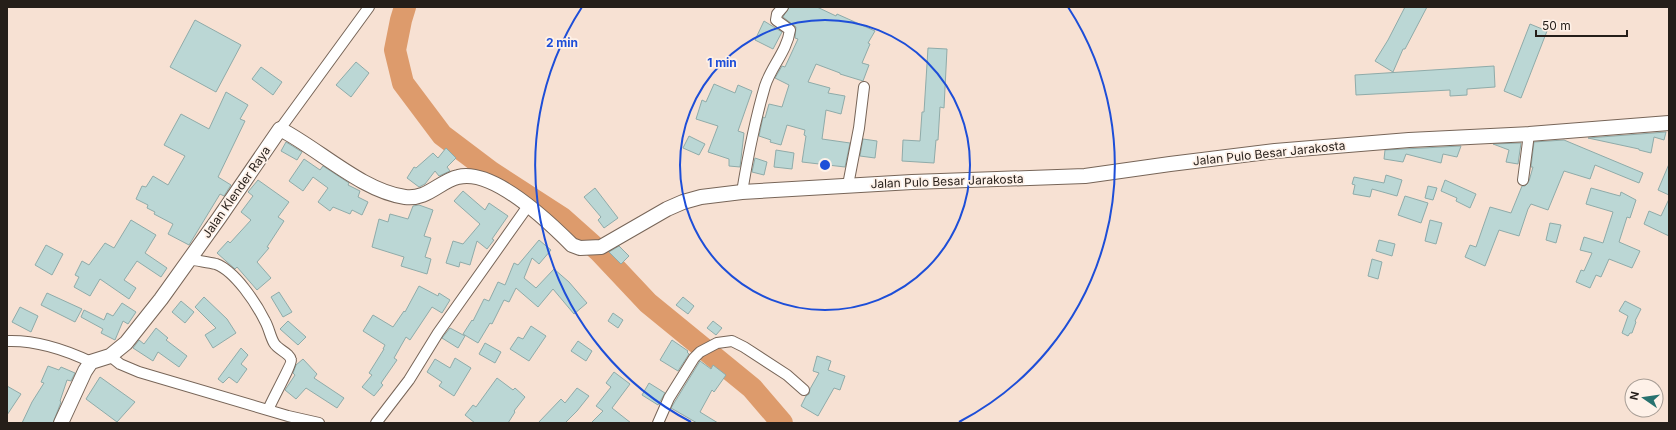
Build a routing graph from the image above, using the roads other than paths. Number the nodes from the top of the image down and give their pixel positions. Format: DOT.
graph roads {
  1 [pos="369,7"];
  2 [pos="783,7"];
  3 [pos="864,87"];
  4 [pos="1669,123"];
  5 [pos="280,129"];
  6 [pos="1529,134"];
  7 [pos="1523,180"];
  8 [pos="848,185"];
  9 [pos="742,192"];
  10 [pos="528,206"];
  11 [pos="189,259"];
  12 [pos="7,341"];
  13 [pos="110,356"];
  14 [pos="91,362"];
  15 [pos="804,390"];
  16 [pos="268,410"];
  17 [pos="61,423"];
  18 [pos="320,423"];
  19 [pos="376,423"];
  20 [pos="658,423"];
  1 -- 5 [label="street, Jalan Klender Raya"];
  2 -- 9 [label="street"];
  3 -- 8 [label="street"];
  4 -- 6 [label="street, Jalan Pulo Besar Jarakosta"];
  5 -- 10 [label="street, Jalan Pulo Besar Jarakosta"];
  5 -- 11 [label="street, Jalan Klender Raya"];
  6 -- 7 [label="street"];
  6 -- 8 [label="street, Jalan Pulo Besar Jarakosta"];
  8 -- 9 [label="street, Jalan Pulo Besar Jarakosta"];
  9 -- 10 [label="street, Jalan Pulo Besar Jarakosta"];
  10 -- 19 [label="street"];
  11 -- 13 [label="street, Jalan Klender Raya"];
  11 -- 16 [label="street"];
  12 -- 14 [label="street"];
  13 -- 14 [label="street, Jalan Klender Raya"];
  13 -- 16 [label="street"];
  14 -- 17 [label="street"];
  15 -- 20 [label="street"];
  16 -- 18 [label="street"];
}
